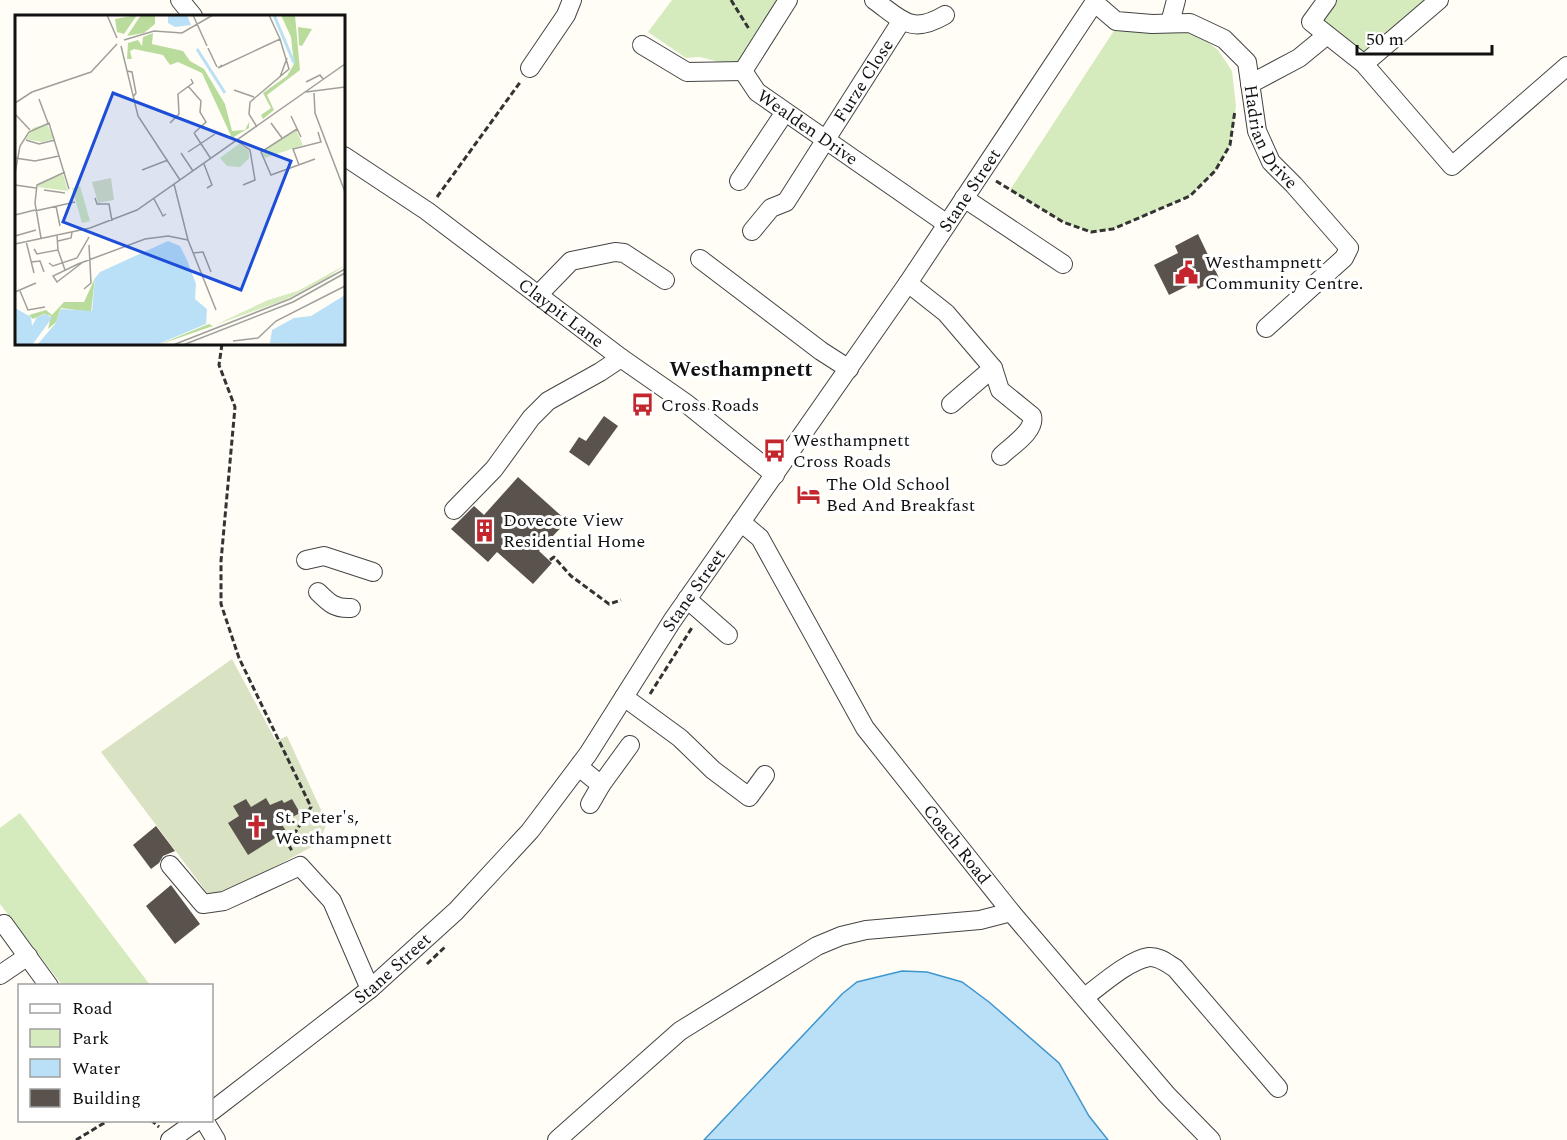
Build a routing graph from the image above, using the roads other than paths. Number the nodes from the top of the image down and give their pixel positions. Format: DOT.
graph roads {
  1 [pos="180,0"];
  2 [pos="572,0"];
  3 [pos="788,0"];
  4 [pos="874,0"];
  5 [pos="1176,0"];
  6 [pos="1327,0"];
  7 [pos="1439,0"];
  8 [pos="1095,1"];
  9 [pos="192,15"];
  10 [pos="945,15"];
  11 [pos="902,20"];
  12 [pos="1170,23"];
  13 [pos="1327,35"];
  14 [pos="642,45"];
  15 [pos="1364,64"];
  16 [pos="1567,66"];
  17 [pos="530,68"];
  18 [pos="743,71"];
  19 [pos="1250,84"];
  20 [pos="785,112"];
  21 [pos="826,140"];
  22 [pos="345,157"];
  23 [pos="739,181"];
  24 [pos="964,198"];
  25 [pos="947,224"];
  26 [pos="752,231"];
  27 [pos="700,259"];
  28 [pos="1064,264"];
  29 [pos="665,280"];
  30 [pos="908,283"];
  31 [pos="538,295"];
  32 [pos="1266,328"];
  33 [pos="621,358"];
  34 [pos="993,368"];
  35 [pos="849,369"];
  36 [pos="951,404"];
  37 [pos="1001,456"];
  38 [pos="775,475"];
  39 [pos="454,510"];
  40 [pos="741,522"];
  41 [pos="306,561"];
  42 [pos="373,572"];
  43 [pos="318,592"];
  44 [pos="687,599"];
  45 [pos="351,608"];
  46 [pos="728,635"];
  47 [pos="624,697"];
  48 [pos="630,746"];
  49 [pos="579,767"];
  50 [pos="765,775"];
  51 [pos="601,785"];
  52 [pos="590,804"];
  53 [pos="170,865"];
  54 [pos="1011,912"];
  55 [pos="3,924"];
  56 [pos="28,956"];
  57 [pos="0,975"];
  58 [pos="48,984"];
  59 [pos="370,989"];
  60 [pos="1085,998"];
  61 [pos="1278,1088"];
  62 [pos="213,1110"];
  63 [pos="195,1122"];
  64 [pos="205,1122"];
  65 [pos="170,1140"];
  66 [pos="216,1140"];
  67 [pos="556,1140"];
  68 [pos="1211,1140"];
  1 -- 9 [label="street"];
  2 -- 17 [label="street"];
  3 -- 18 [label="street, Wealden Drive"];
  4 -- 11 [label="street, Furze Close"];
  5 -- 12 [label="street"];
  6 -- 13 [label="street"];
  7 -- 15 [label="street"];
  8 -- 12 [label="street, Hadrian Drive"];
  8 -- 24 [label="street, Stane Street"];
  10 -- 11 [label="street, Furze Close"];
  11 -- 21 [label="street, Furze Close"];
  12 -- 19 [label="street, Hadrian Drive"];
  13 -- 15 [label="street"];
  13 -- 19 [label="street"];
  14 -- 18 [label="street"];
  15 -- 16 [label="street"];
  18 -- 20 [label="street, Wealden Drive"];
  19 -- 32 [label="street, Hadrian Drive"];
  20 -- 21 [label="street, Wealden Drive"];
  20 -- 23 [label="street, Wealden Drive"];
  21 -- 25 [label="street, Wealden Drive"];
  21 -- 26 [label="street, Furze Close"];
  22 -- 31 [label="street, Claypit Lane"];
  24 -- 25 [label="street, Stane Street"];
  24 -- 28 [label="street"];
  25 -- 30 [label="street, Stane Street"];
  27 -- 35 [label="street"];
  29 -- 31 [label="street"];
  30 -- 34 [label="street"];
  30 -- 35 [label="street, Stane Street"];
  31 -- 33 [label="street, Claypit Lane"];
  33 -- 38 [label="street, Claypit Lane"];
  33 -- 39 [label="street"];
  34 -- 36 [label="street"];
  34 -- 37 [label="street"];
  35 -- 38 [label="street, Stane Street"];
  38 -- 40 [label="street, Stane Street"];
  40 -- 44 [label="street, Stane Street"];
  40 -- 54 [label="street, Coach Road"];
  41 -- 42 [label="street"];
  43 -- 45 [label="street"];
  44 -- 46 [label="street"];
  44 -- 47 [label="street, Stane Street"];
  47 -- 49 [label="street, Stane Street"];
  47 -- 50 [label="street"];
  48 -- 51 [label="street"];
  49 -- 51 [label="street"];
  49 -- 59 [label="street, Stane Street"];
  51 -- 52 [label="street"];
  53 -- 59 [label="street"];
  54 -- 60 [label="street, Coach Road"];
  54 -- 67 [label="street"];
  55 -- 56 [label="street"];
  56 -- 57 [label="street"];
  56 -- 58 [label="street"];
  59 -- 62 [label="street, Stane Street"];
  60 -- 61 [label="street"];
  60 -- 68 [label="street, Coach Road"];
  63 -- 65 [label="street"];
  64 -- 66 [label="street"];
}
